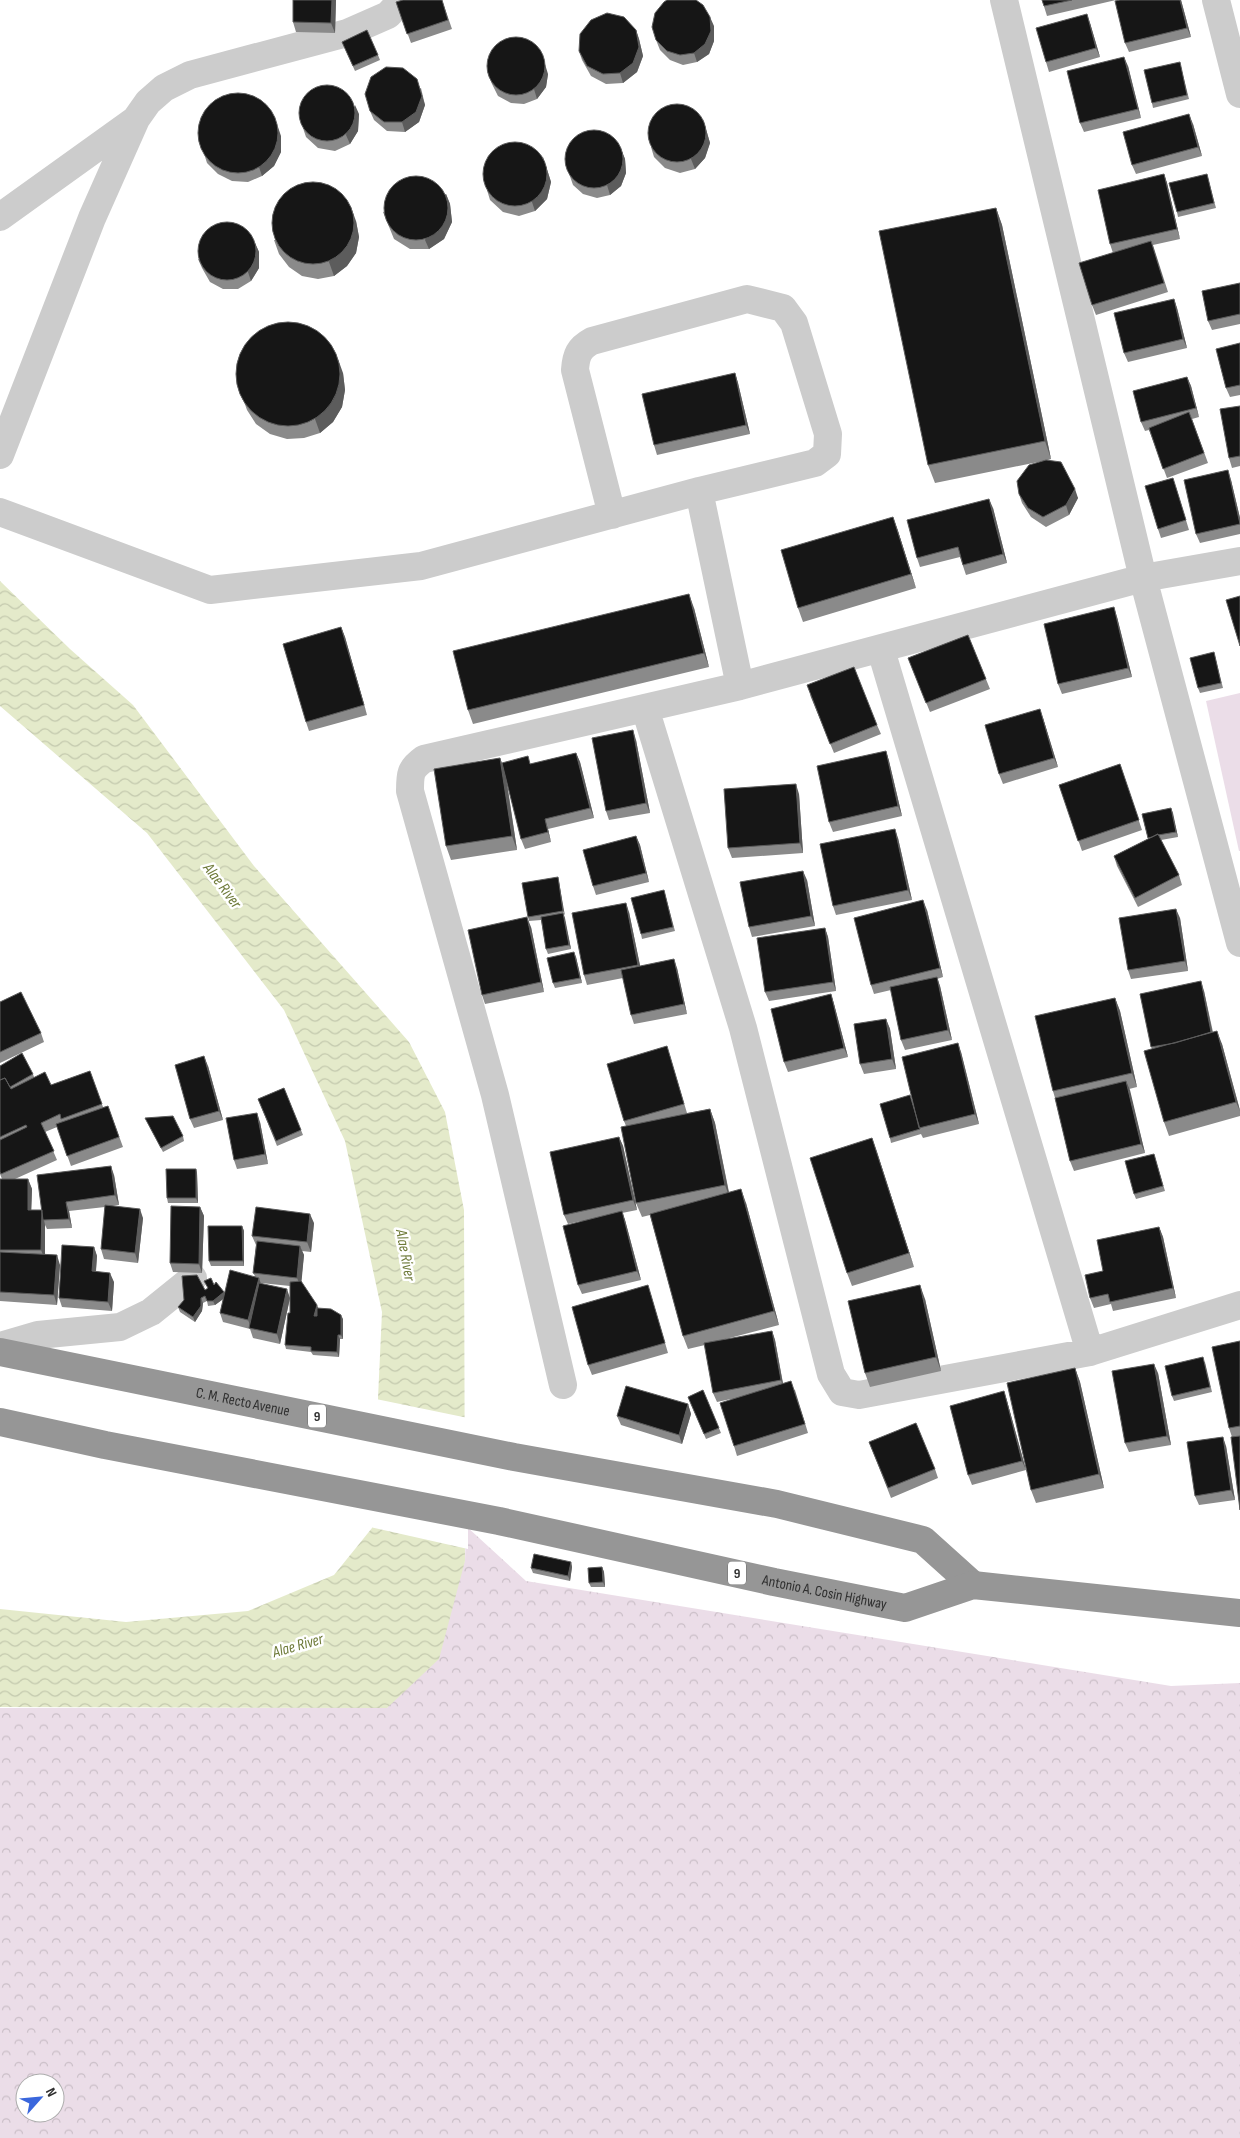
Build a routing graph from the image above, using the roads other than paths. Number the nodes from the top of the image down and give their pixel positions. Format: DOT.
graph roads {
  1 [pos="402,0"];
  2 [pos="1004,0"];
  3 [pos="1216,0"];
  4 [pos="1240,94"];
  5 [pos="136,119"];
  6 [pos="0,217"];
  7 [pos="0,455"];
  8 [pos="699,491"];
  9 [pos="0,512"];
  10 [pos="612,515"];
  11 [pos="1240,561"];
  12 [pos="1142,578"];
  13 [pos="881,650"];
  14 [pos="740,686"];
  15 [pos="645,708"];
  16 [pos="1240,942"];
  17 [pos="194,1278"];
  18 [pos="1240,1306"];
  19 [pos="0,1346"];
  20 [pos="0,1352"];
  21 [pos="1090,1352"];
  22 [pos="563,1385"];
  23 [pos="0,1422"];
  24 [pos="972,1585"];
  25 [pos="1240,1613"];
  1 -- 5 [label="street"];
  2 -- 12 [label="street"];
  3 -- 4 [label="street"];
  5 -- 6 [label="street"];
  5 -- 7 [label="street"];
  8 -- 10 [label="street"];
  8 -- 10 [label="street"];
  8 -- 14 [label="street"];
  9 -- 10 [label="street"];
  11 -- 12 [label="street"];
  12 -- 13 [label="street"];
  12 -- 16 [label="street"];
  13 -- 14 [label="street"];
  13 -- 21 [label="street"];
  14 -- 15 [label="street"];
  15 -- 21 [label="street"];
  15 -- 22 [label="street"];
  17 -- 19 [label="street"];
  18 -- 21 [label="street"];
  20 -- 24 [label="highway, C. M. Recto Avenue / 9"];
  23 -- 24 [label="highway, Antonio A. Cosin Highway / 9"];
  24 -- 25 [label="highway, Antonio A. Cosin Highway / 9"];
}
